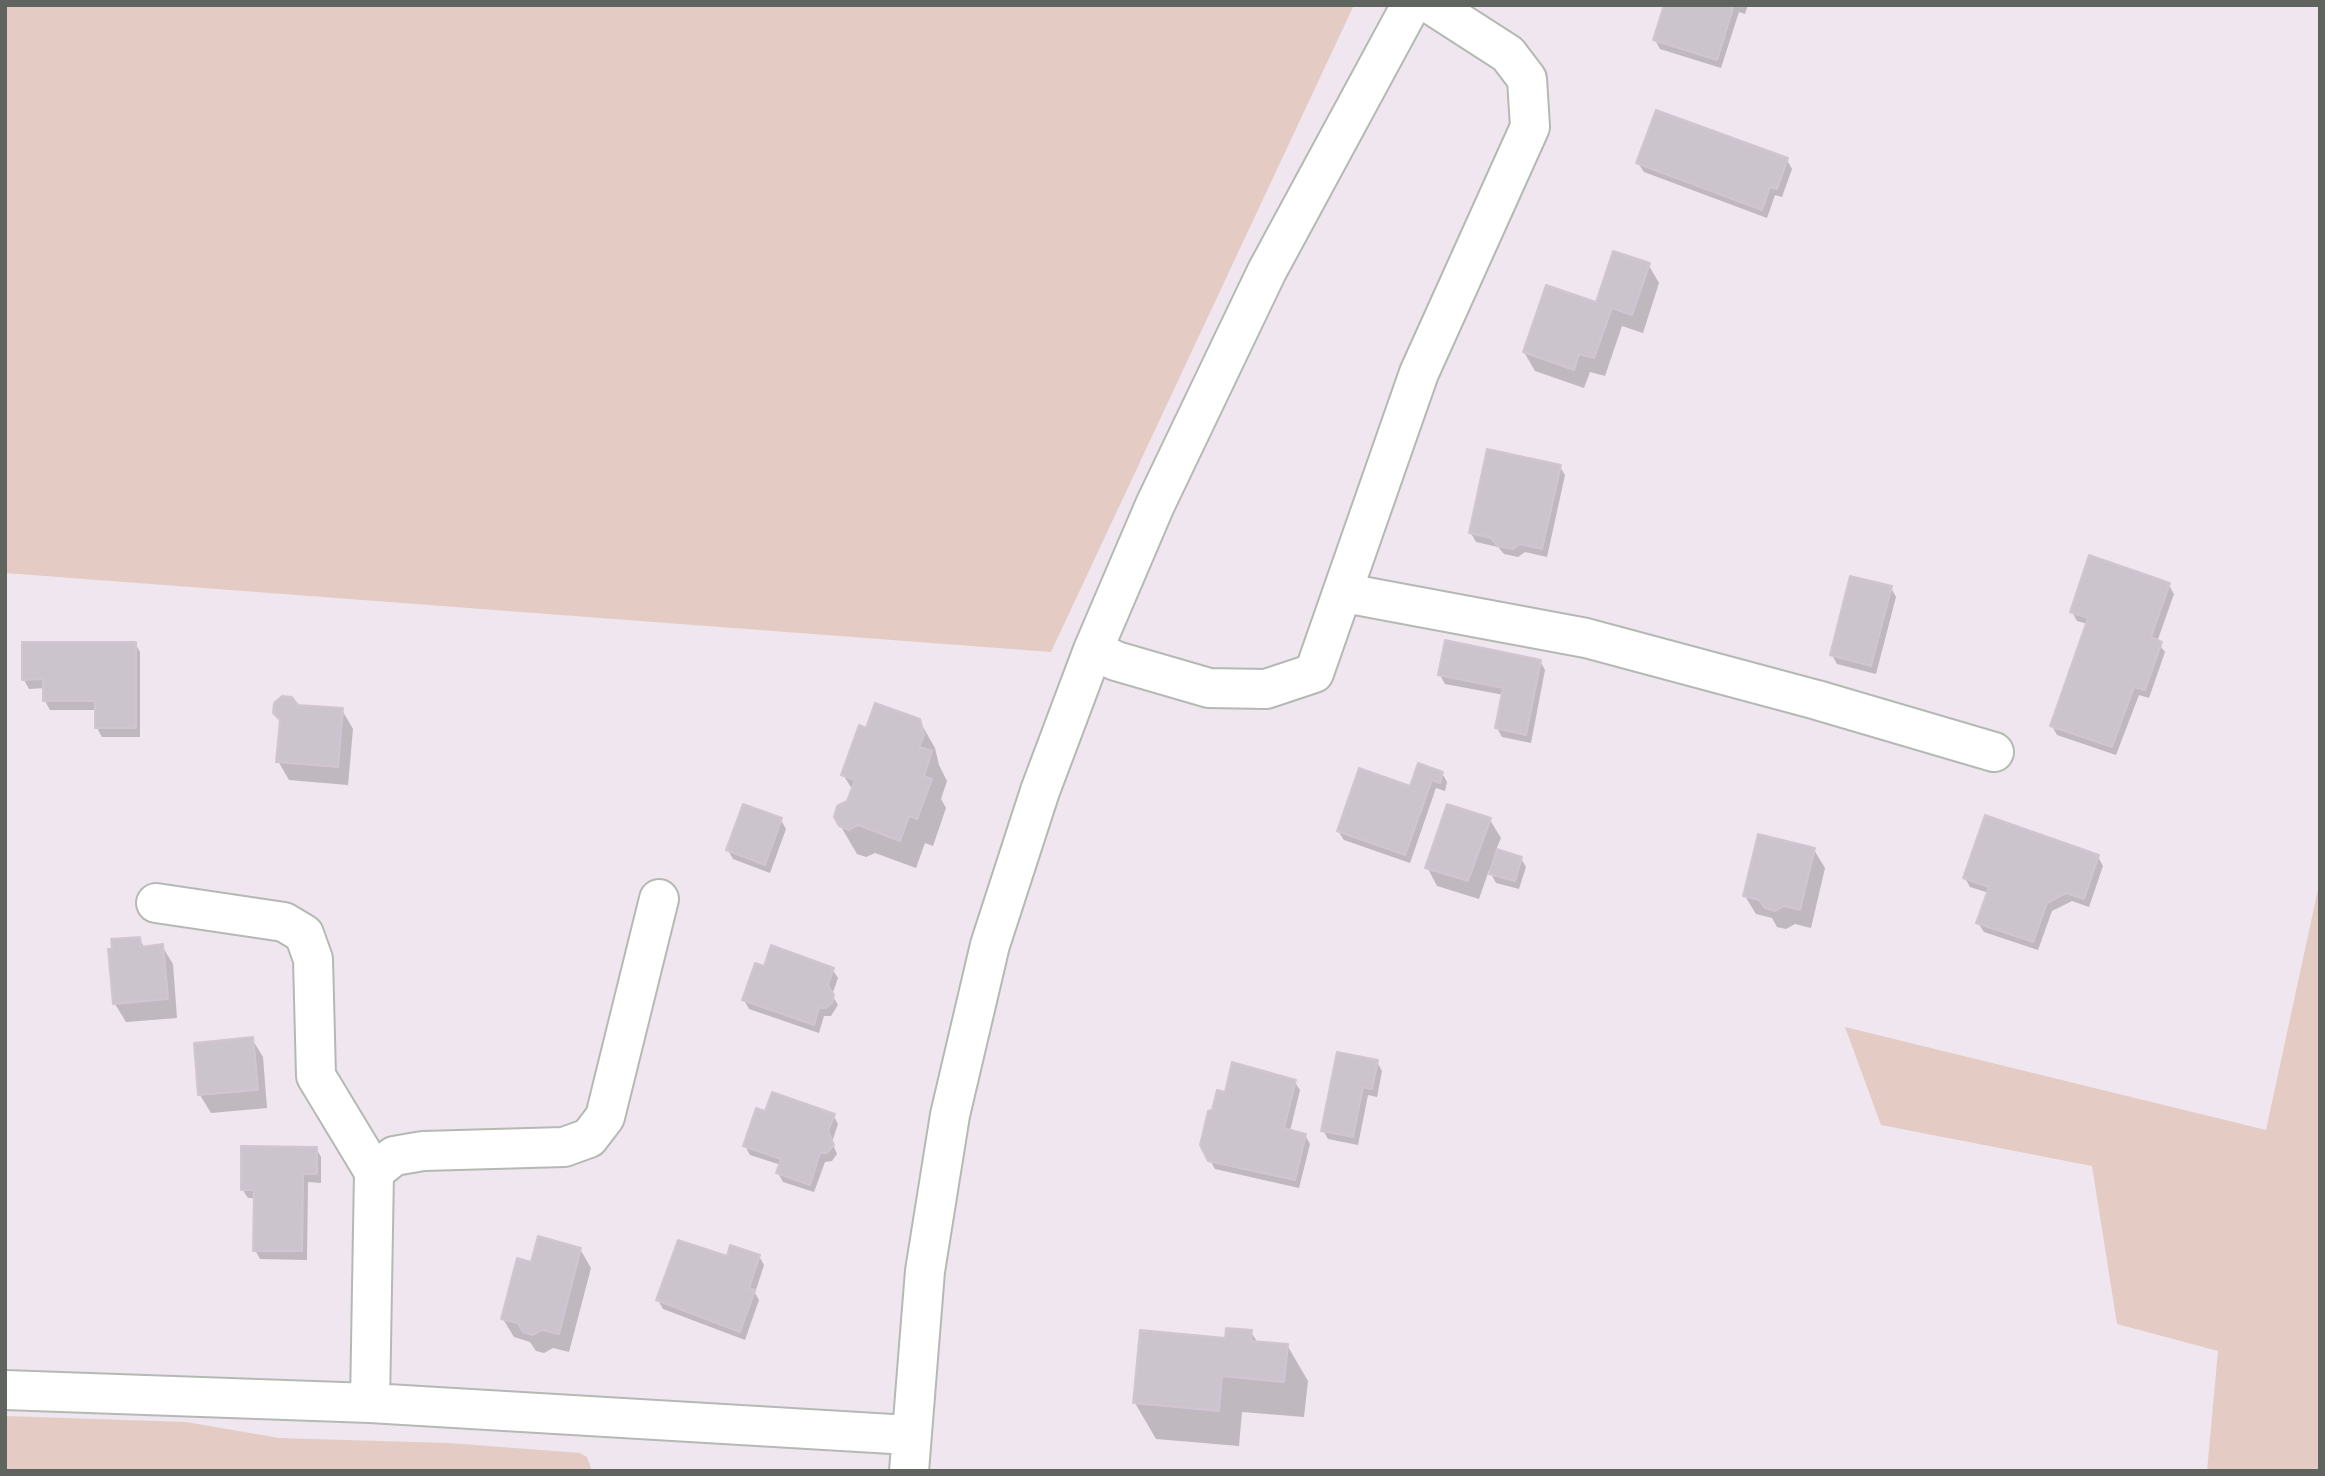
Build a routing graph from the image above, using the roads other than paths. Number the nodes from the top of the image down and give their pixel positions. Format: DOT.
graph roads {
  1 [pos="1411,5"];
  2 [pos="1432,5"];
  3 [pos="1345,593"];
  4 [pos="1093,650"];
  5 [pos="1994,752"];
  6 [pos="659,899"];
  7 [pos="156,902"];
  8 [pos="374,1172"];
  9 [pos="5,1390"];
  10 [pos="370,1403"];
  11 [pos="909,1453"];
  1 -- 4 [label="street"];
  2 -- 3 [label="street"];
  3 -- 4 [label="street"];
  3 -- 5 [label="street"];
  4 -- 11 [label="street"];
  6 -- 8 [label="street"];
  7 -- 8 [label="street"];
  8 -- 10 [label="street"];
  9 -- 10 [label="street"];
  10 -- 11 [label="street"];
}
